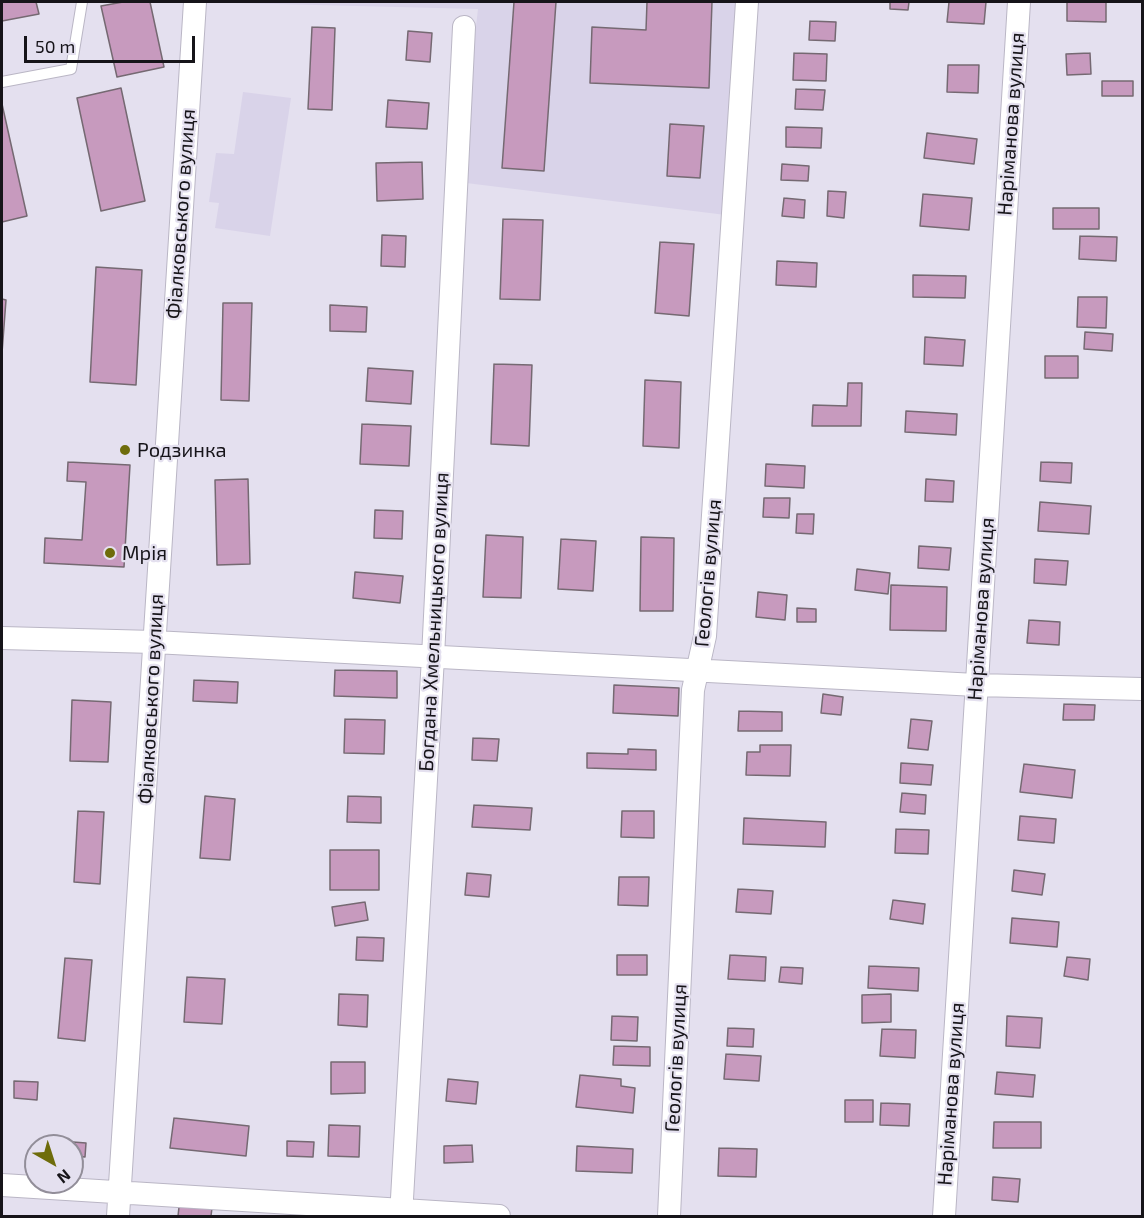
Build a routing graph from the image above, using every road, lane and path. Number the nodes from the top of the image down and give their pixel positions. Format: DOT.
graph roads {
  1 [pos="82,2"];
  2 [pos="195,2"];
  3 [pos="747,2"];
  4 [pos="1019,2"];
  5 [pos="464,27"];
  6 [pos="2,82"];
  7 [pos="2,639"];
  8 [pos="154,642"];
  9 [pos="433,657"];
  10 [pos="697,671"];
  11 [pos="976,685"];
  12 [pos="1143,689"];
  13 [pos="2,1185"];
  14 [pos="120,1193"];
  15 [pos="402,1213"];
  16 [pos="118,1216"];
  17 [pos="500,1216"];
  18 [pos="669,1216"];
  19 [pos="944,1216"];
  1 -- 6 [label="lane"];
  2 -- 8 [label="street, Фіалковського вулиця"];
  3 -- 10 [label="street, Геологів вулиця"];
  4 -- 11 [label="street, Наріманова вулиця"];
  5 -- 9 [label="street, Богдана Хмельницького вулиця"];
  7 -- 8 [label="street"];
  8 -- 9 [label="street"];
  8 -- 14 [label="street, Фіалковського вулиця"];
  9 -- 10 [label="street"];
  9 -- 15 [label="street, Богдана Хмельницького вулиця"];
  10 -- 11 [label="street"];
  10 -- 18 [label="street, Геологів вулиця"];
  11 -- 12 [label="street"];
  11 -- 19 [label="street, Наріманова вулиця"];
  13 -- 14 [label="street"];
  14 -- 15 [label="street"];
  14 -- 16 [label="street, Фіалковського вулиця"];
  15 -- 17 [label="street"];
}
